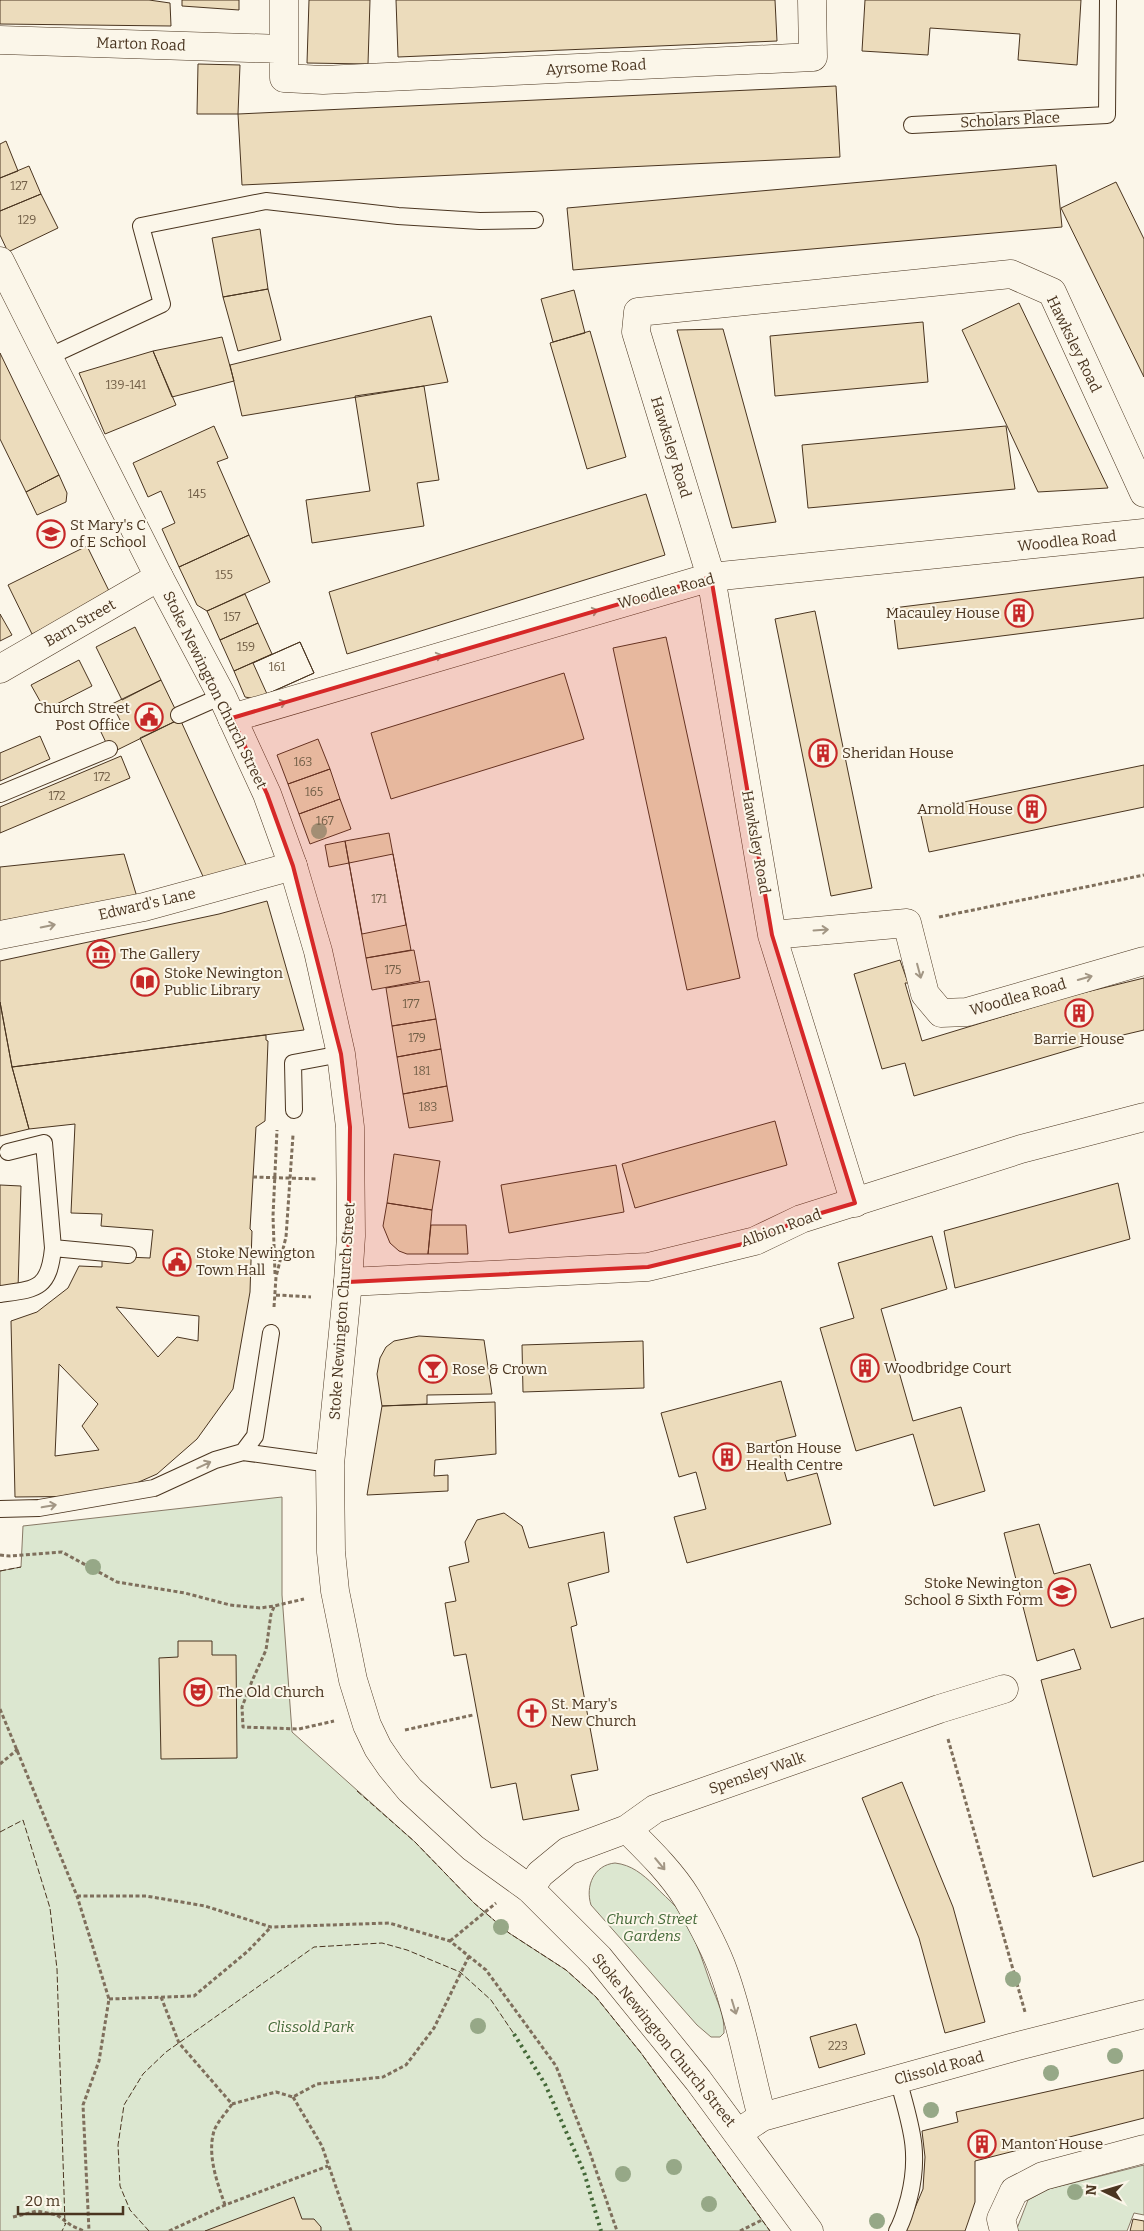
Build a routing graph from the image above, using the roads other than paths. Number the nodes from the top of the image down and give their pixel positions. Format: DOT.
graph roads {
  1 [pos="284,0"];
  2 [pos="812,0"];
  3 [pos="1108,0"];
  4 [pos="0,40"];
  5 [pos="283,49"];
  6 [pos="912,125"];
  7 [pos="535,220"];
  8 [pos="0,261"];
  9 [pos="48,357"];
  10 [pos="1144,492"];
  11 [pos="1144,533"];
  12 [pos="711,577"];
  13 [pos="159,578"];
  14 [pos="0,669"];
  15 [pos="227,707"];
  16 [pos="179,715"];
  17 [pos="109,749"];
  18 [pos="0,794"];
  19 [pos="293,866"];
  20 [pos="0,935"];
  21 [pos="772,935"];
  22 [pos="1144,961"];
  23 [pos="341,1054"];
  24 [pos="294,1110"];
  25 [pos="1144,1117"];
  26 [pos="8,1152"];
  27 [pos="855,1203"];
  28 [pos="53,1248"];
  29 [pos="128,1255"];
  30 [pos="348,1282"];
  31 [pos="0,1294"];
  32 [pos="271,1334"];
  33 [pos="244,1452"];
  34 [pos="330,1464"];
  35 [pos="0,1509"];
  36 [pos="1004,1689"];
  37 [pos="627,1828"];
  38 [pos="530,1889"];
  39 [pos="1144,2014"];
  40 [pos="898,2079"];
  41 [pos="762,2117"];
  42 [pos="738,2133"];
  43 [pos="1144,2149"];
  44 [pos="809,2231"];
  45 [pos="897,2231"];
  46 [pos="1004,2231"];
  1 -- 5 [label="street"];
  2 -- 5 [label="street, Ayrsome Road"];
  3 -- 6 [label="lane, Scholars Place"];
  4 -- 5 [label="street, Marton Road"];
  7 -- 9 [label="lane"];
  8 -- 9 [label="street, Stoke Newington Church Street"];
  9 -- 13 [label="street, Stoke Newington Church Street"];
  10 -- 12 [label="street, Hawksley Road"];
  11 -- 12 [label="street, Woodlea Road"];
  15 -- 12 [label="street, Woodlea Road, one-way"];
  12 -- 21 [label="street, Hawksley Road"];
  13 -- 14 [label="street, Barn Street"];
  13 -- 15 [label="street, Stoke Newington Church Street"];
  15 -- 16 [label="lane"];
  15 -- 19 [label="street, Stoke Newington Church Street"];
  17 -- 18 [label="lane"];
  20 -- 19 [label="street, Edward's Lane, one-way"];
  19 -- 23 [label="street, Stoke Newington Church Street"];
  21 -- 22 [label="street, Woodlea Road, one-way"];
  21 -- 27 [label="street, Hawksley Road"];
  23 -- 24 [label="lane"];
  23 -- 30 [label="street, Stoke Newington Church Street"];
  25 -- 27 [label="street, Albion Road"];
  26 -- 28 [label="lane"];
  27 -- 30 [label="street, Albion Road"];
  28 -- 29 [label="lane"];
  28 -- 31 [label="lane"];
  30 -- 34 [label="street, Stoke Newington Church Street"];
  32 -- 33 [label="lane"];
  33 -- 34 [label="lane"];
  35 -- 33 [label="lane, one-way"];
  34 -- 38 [label="street, Stoke Newington Church Street"];
  36 -- 37 [label="street, Spensley Walk"];
  37 -- 38 [label="street, Spensley Walk"];
  37 -- 41 [label="street, Stoke Newington Church Street, one-way"];
  38 -- 42 [label="street, Stoke Newington Church Street"];
  39 -- 40 [label="street, Clissold Road"];
  40 -- 41 [label="street, Clissold Road"];
  40 -- 45 [label="lane"];
  41 -- 42 [label="street, Clissold Road"];
  42 -- 44 [label="street, Stoke Newington Church Street"];
  43 -- 46 [label="street"];
}
